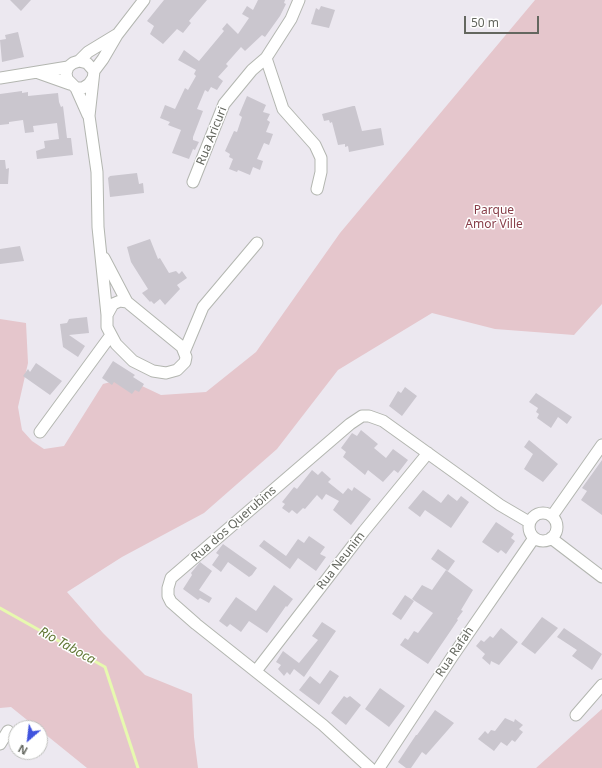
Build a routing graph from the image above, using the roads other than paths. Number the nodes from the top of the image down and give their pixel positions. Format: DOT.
graph roads {
  1 [pos="144,0"];
  2 [pos="299,0"];
  3 [pos="117,35"];
  4 [pos="266,58"];
  5 [pos="79,61"];
  6 [pos="68,68"];
  7 [pos="39,73"];
  8 [pos="93,75"];
  9 [pos="0,78"];
  10 [pos="73,86"];
  11 [pos="88,116"];
  12 [pos="193,182"];
  13 [pos="317,189"];
  14 [pos="256,243"];
  15 [pos="102,254"];
  16 [pos="127,302"];
  17 [pos="107,315"];
  18 [pos="110,335"];
  19 [pos="185,350"];
  20 [pos="40,432"];
  21 [pos="602,445"];
  22 [pos="428,453"];
  23 [pos="552,516"];
  24 [pos="529,522"];
  25 [pos="534,538"];
  26 [pos="551,538"];
  27 [pos="602,577"];
  28 [pos="256,671"];
  29 [pos="602,685"];
  30 [pos="576,715"];
  31 [pos="8,731"];
  32 [pos="0,744"];
  33 [pos="370,768"];
  34 [pos="379,768"];
  1 -- 3 [label="street"];
  2 -- 4 [label="street, Rua Aricuri"];
  3 -- 5 [label="street"];
  3 -- 8 [label="street"];
  4 -- 12 [label="street, Rua Aricuri"];
  4 -- 13 [label="street"];
  5 -- 6 [label="street"];
  5 -- 8 [label="street"];
  6 -- 7 [label="street"];
  6 -- 10 [label="street"];
  7 -- 9 [label="street"];
  7 -- 10 [label="street"];
  8 -- 10 [label="street"];
  8 -- 11 [label="street"];
  10 -- 11 [label="street"];
  11 -- 15 [label="street"];
  14 -- 19 [label="street"];
  15 -- 16 [label="street"];
  15 -- 17 [label="street"];
  16 -- 17 [label="street"];
  16 -- 19 [label="street"];
  17 -- 18 [label="street"];
  18 -- 19 [label="street"];
  18 -- 20 [label="street"];
  21 -- 23 [label="street"];
  22 -- 24 [label="street, Rua dos Querubins"];
  22 -- 28 [label="street, Rua Neunim"];
  22 -- 28 [label="street, Rua dos Querubins"];
  23 -- 24 [label="street"];
  23 -- 26 [label="street"];
  24 -- 25 [label="street"];
  25 -- 26 [label="street"];
  25 -- 34 [label="street, Rua Rafah"];
  26 -- 27 [label="street"];
  28 -- 33 [label="street, Rua dos Querubins"];
  29 -- 30 [label="street"];
  31 -- 32 [label="street"];
}
